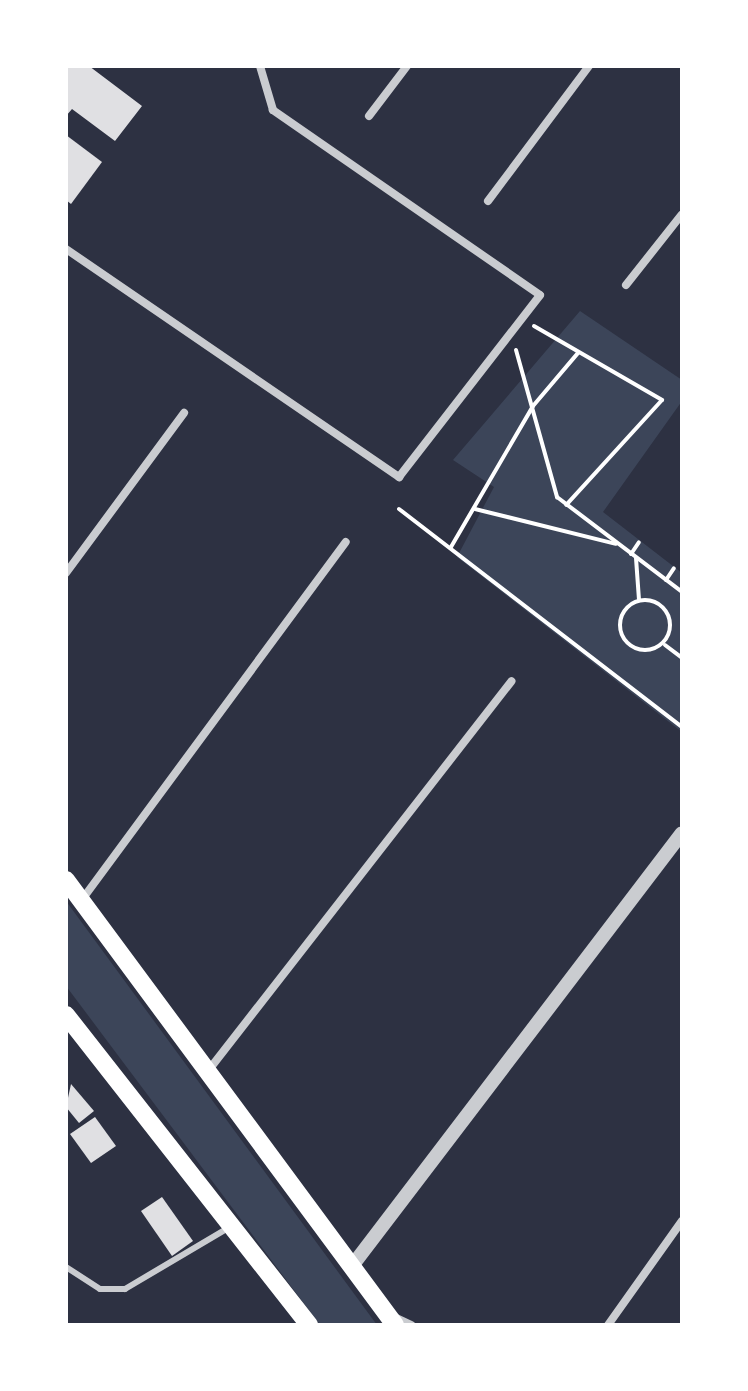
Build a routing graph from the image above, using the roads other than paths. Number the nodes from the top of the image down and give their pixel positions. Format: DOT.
graph roads {
  1 [pos="260,66"];
  2 [pos="407,66"];
  3 [pos="589,66"];
  4 [pos="369,116"];
  5 [pos="488,201"];
  6 [pos="682,214"];
  7 [pos="66,249"];
  8 [pos="626,285"];
  9 [pos="184,413"];
  10 [pos="346,542"];
  11 [pos="66,573"];
  12 [pos="512,681"];
  13 [pos="682,833"];
  14 [pos="66,880"];
  15 [pos="81,901"];
  16 [pos="66,1015"];
  17 [pos="208,1071"];
  18 [pos="682,1221"];
  19 [pos="230,1227"];
  20 [pos="352,1266"];
  21 [pos="66,1267"];
  22 [pos="391,1320"];
  23 [pos="309,1325"];
  24 [pos="411,1325"];
  25 [pos="608,1325"];
  1 -- 7 [label="street"];
  2 -- 4 [label="street"];
  3 -- 5 [label="street"];
  6 -- 8 [label="street"];
  9 -- 11 [label="street"];
  10 -- 15 [label="street"];
  12 -- 17 [label="street"];
  13 -- 20 [label="street"];
  14 -- 15 [label="main road"];
  15 -- 17 [label="main road"];
  16 -- 19 [label="main road"];
  17 -- 20 [label="main road"];
  18 -- 25 [label="street"];
  19 -- 21 [label="lane"];
  19 -- 23 [label="main road"];
  20 -- 22 [label="main road"];
  22 -- 24 [label="street"];
}
